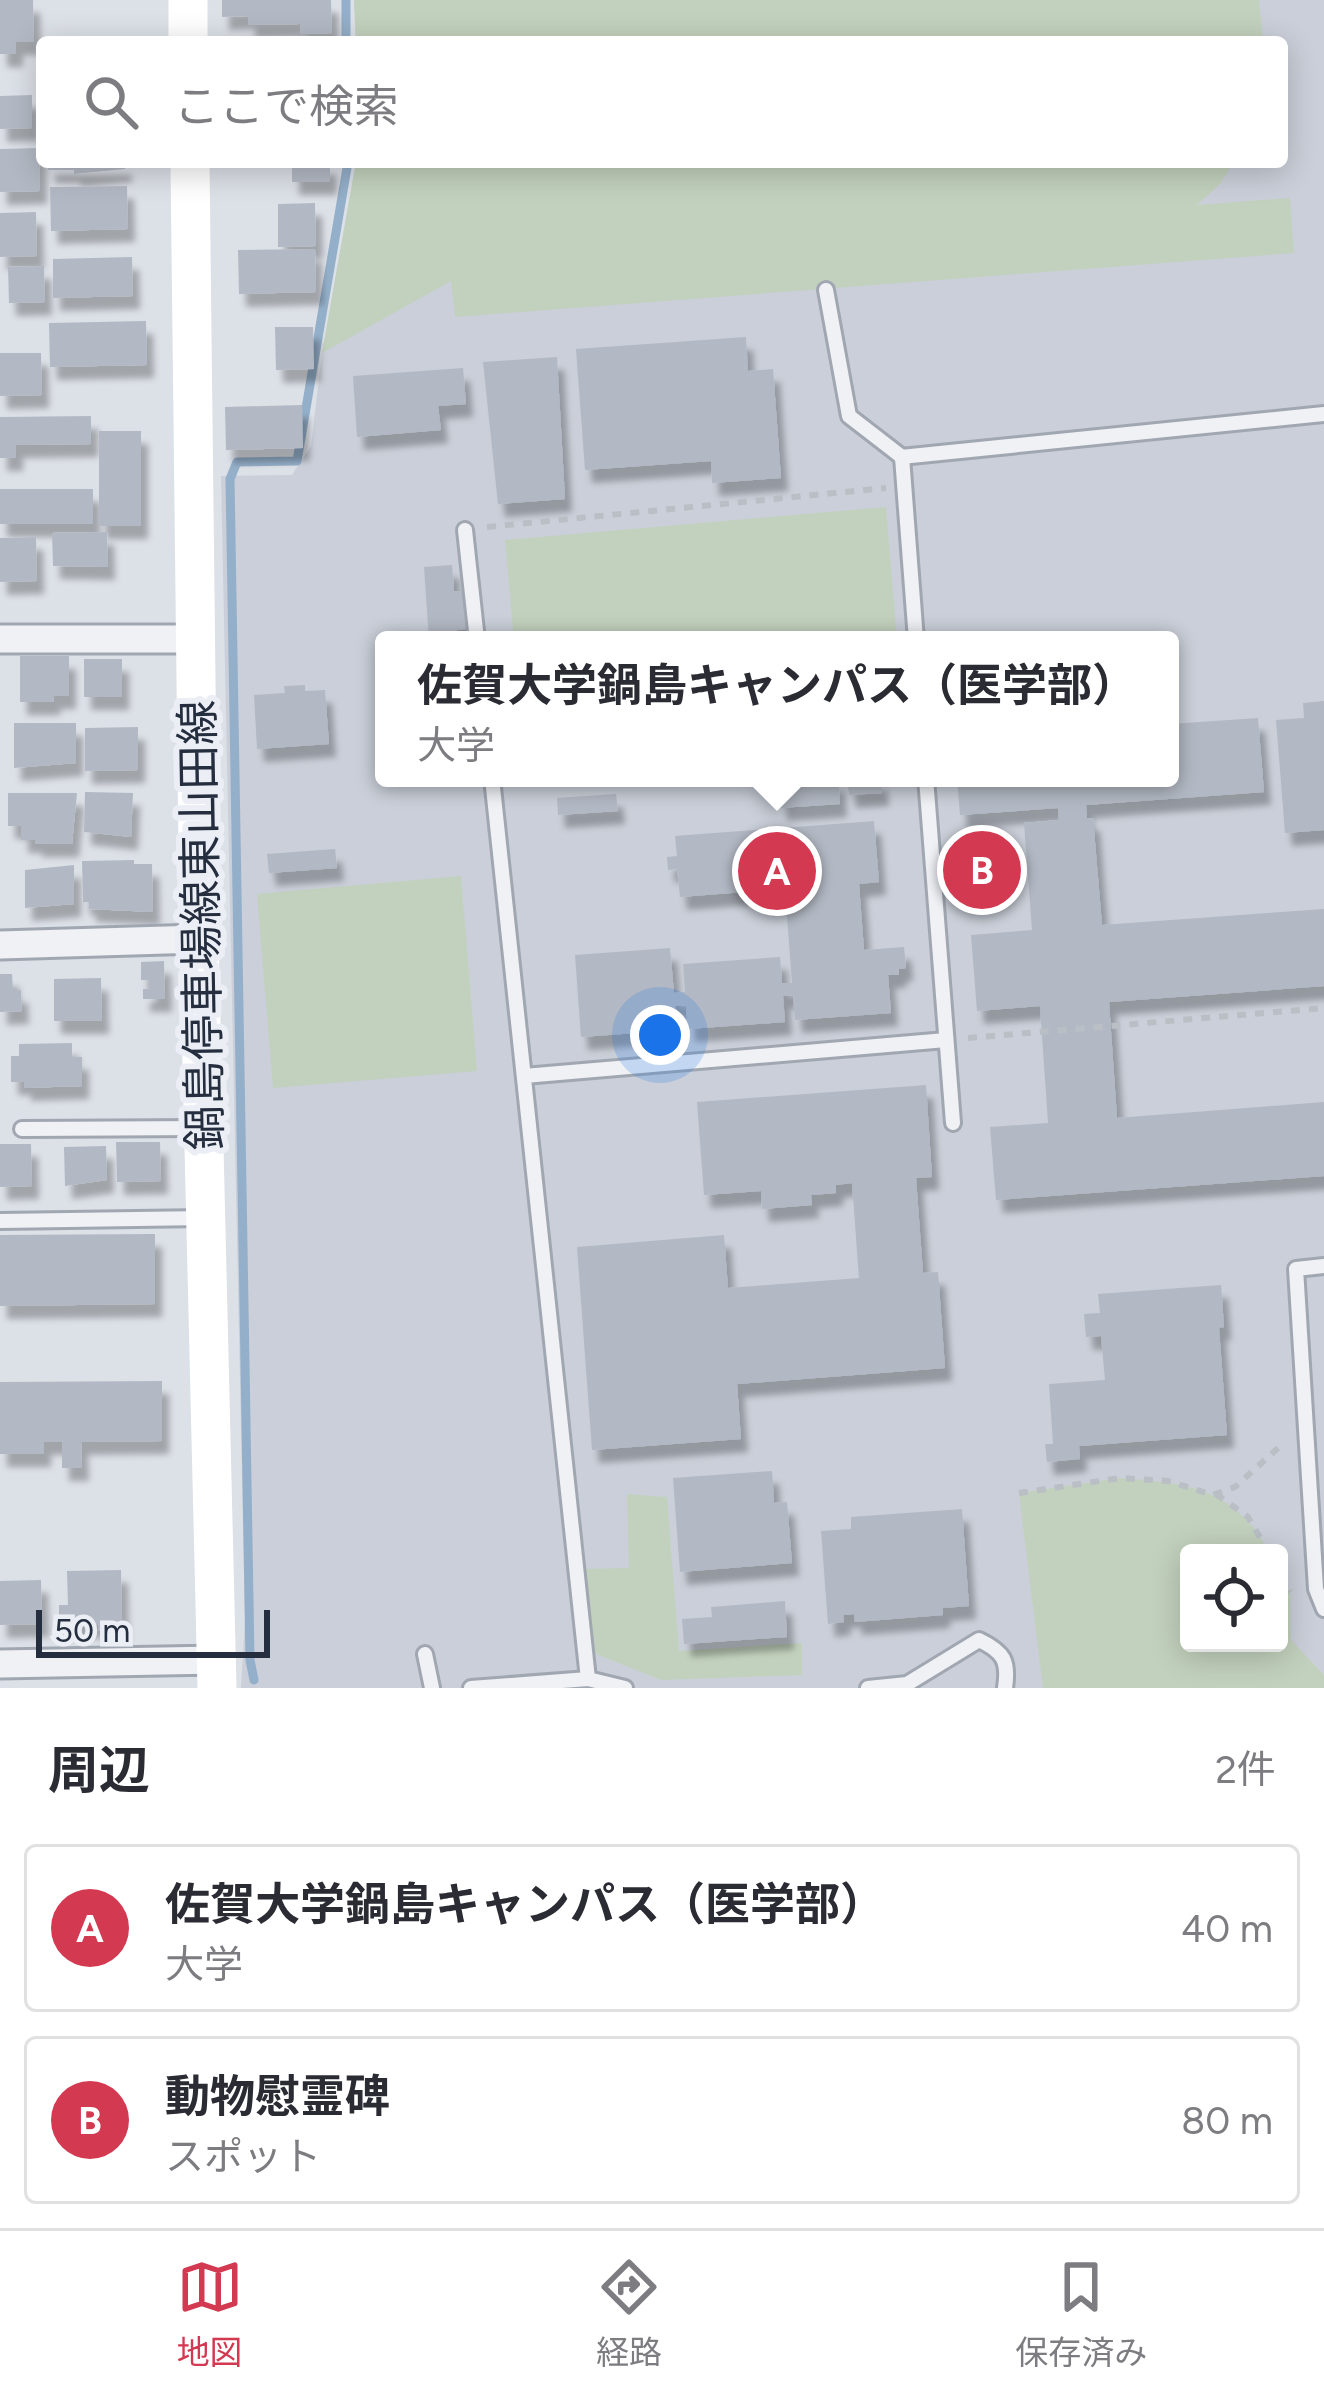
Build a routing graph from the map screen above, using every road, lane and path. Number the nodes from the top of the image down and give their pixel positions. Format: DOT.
graph roads {
  1 [pos="188,0"];
  2 [pos="188,36"];
  3 [pos="190,168"];
  4 [pos="826,290"];
  5 [pos="1324,414"];
  6 [pos="901,458"];
  7 [pos="904,486"];
  8 [pos="466,530"];
  9 [pos="476,631"];
  10 [pos="915,631"];
  11 [pos="0,639"];
  12 [pos="196,639"];
  13 [pos="493,787"];
  14 [pos="927,787"];
  15 [pos="199,939"];
  16 [pos="0,945"];
  17 [pos="1324,1008"];
  18 [pos="946,1040"];
  19 [pos="524,1076"];
  20 [pos="953,1123"];
  21 [pos="204,1128"];
  22 [pos="22,1129"];
  23 [pos="206,1218"];
  24 [pos="0,1221"];
  25 [pos="1324,1267"];
  26 [pos="1278,1448"];
  27 [pos="1019,1493"];
  28 [pos="1216,1494"];
  29 [pos="1264,1544"];
  30 [pos="1288,1589"];
  31 [pos="1290,1592"];
  32 [pos="1324,1609"];
  33 [pos="425,1654"];
  34 [pos="0,1664"];
  35 [pos="217,1674"];
  36 [pos="588,1678"];
  37 [pos="912,1686"];
  38 [pos="432,1688"];
  39 [pos="471,1688"];
  40 [pos="625,1688"];
  41 [pos="868,1688"];
  42 [pos="1005,1688"];
  1 -- 2 [label="main road"];
  3 -- 12 [label="main road, 鍋島停車場線東山田線"];
  4 -- 6 [label="lane"];
  5 -- 6 [label="lane"];
  6 -- 7 [label="lane"];
  7 -- 8 [label="path"];
  7 -- 10 [label="lane"];
  8 -- 9 [label="lane"];
  11 -- 12 [label="street"];
  12 -- 15 [label="main road, 鍋島停車場線東山田線"];
  13 -- 19 [label="lane"];
  14 -- 18 [label="lane"];
  15 -- 16 [label="street"];
  15 -- 21 [label="main road, 鍋島停車場線東山田線"];
  17 -- 18 [label="path"];
  18 -- 19 [label="lane"];
  18 -- 20 [label="lane"];
  19 -- 36 [label="lane"];
  21 -- 22 [label="lane"];
  21 -- 23 [label="main road, 鍋島停車場線東山田線"];
  23 -- 24 [label="lane"];
  23 -- 35 [label="main road, 鍋島停車場線東山田線"];
  25 -- 32 [label="lane"];
  26 -- 28 [label="path"];
  27 -- 28 [label="path"];
  28 -- 29 [label="path"];
  30 -- 31 [label="path"];
  33 -- 38 [label="lane"];
  34 -- 35 [label="street"];
  36 -- 39 [label="lane"];
  36 -- 40 [label="lane"];
  37 -- 41 [label="lane"];
  37 -- 42 [label="lane"];
}
